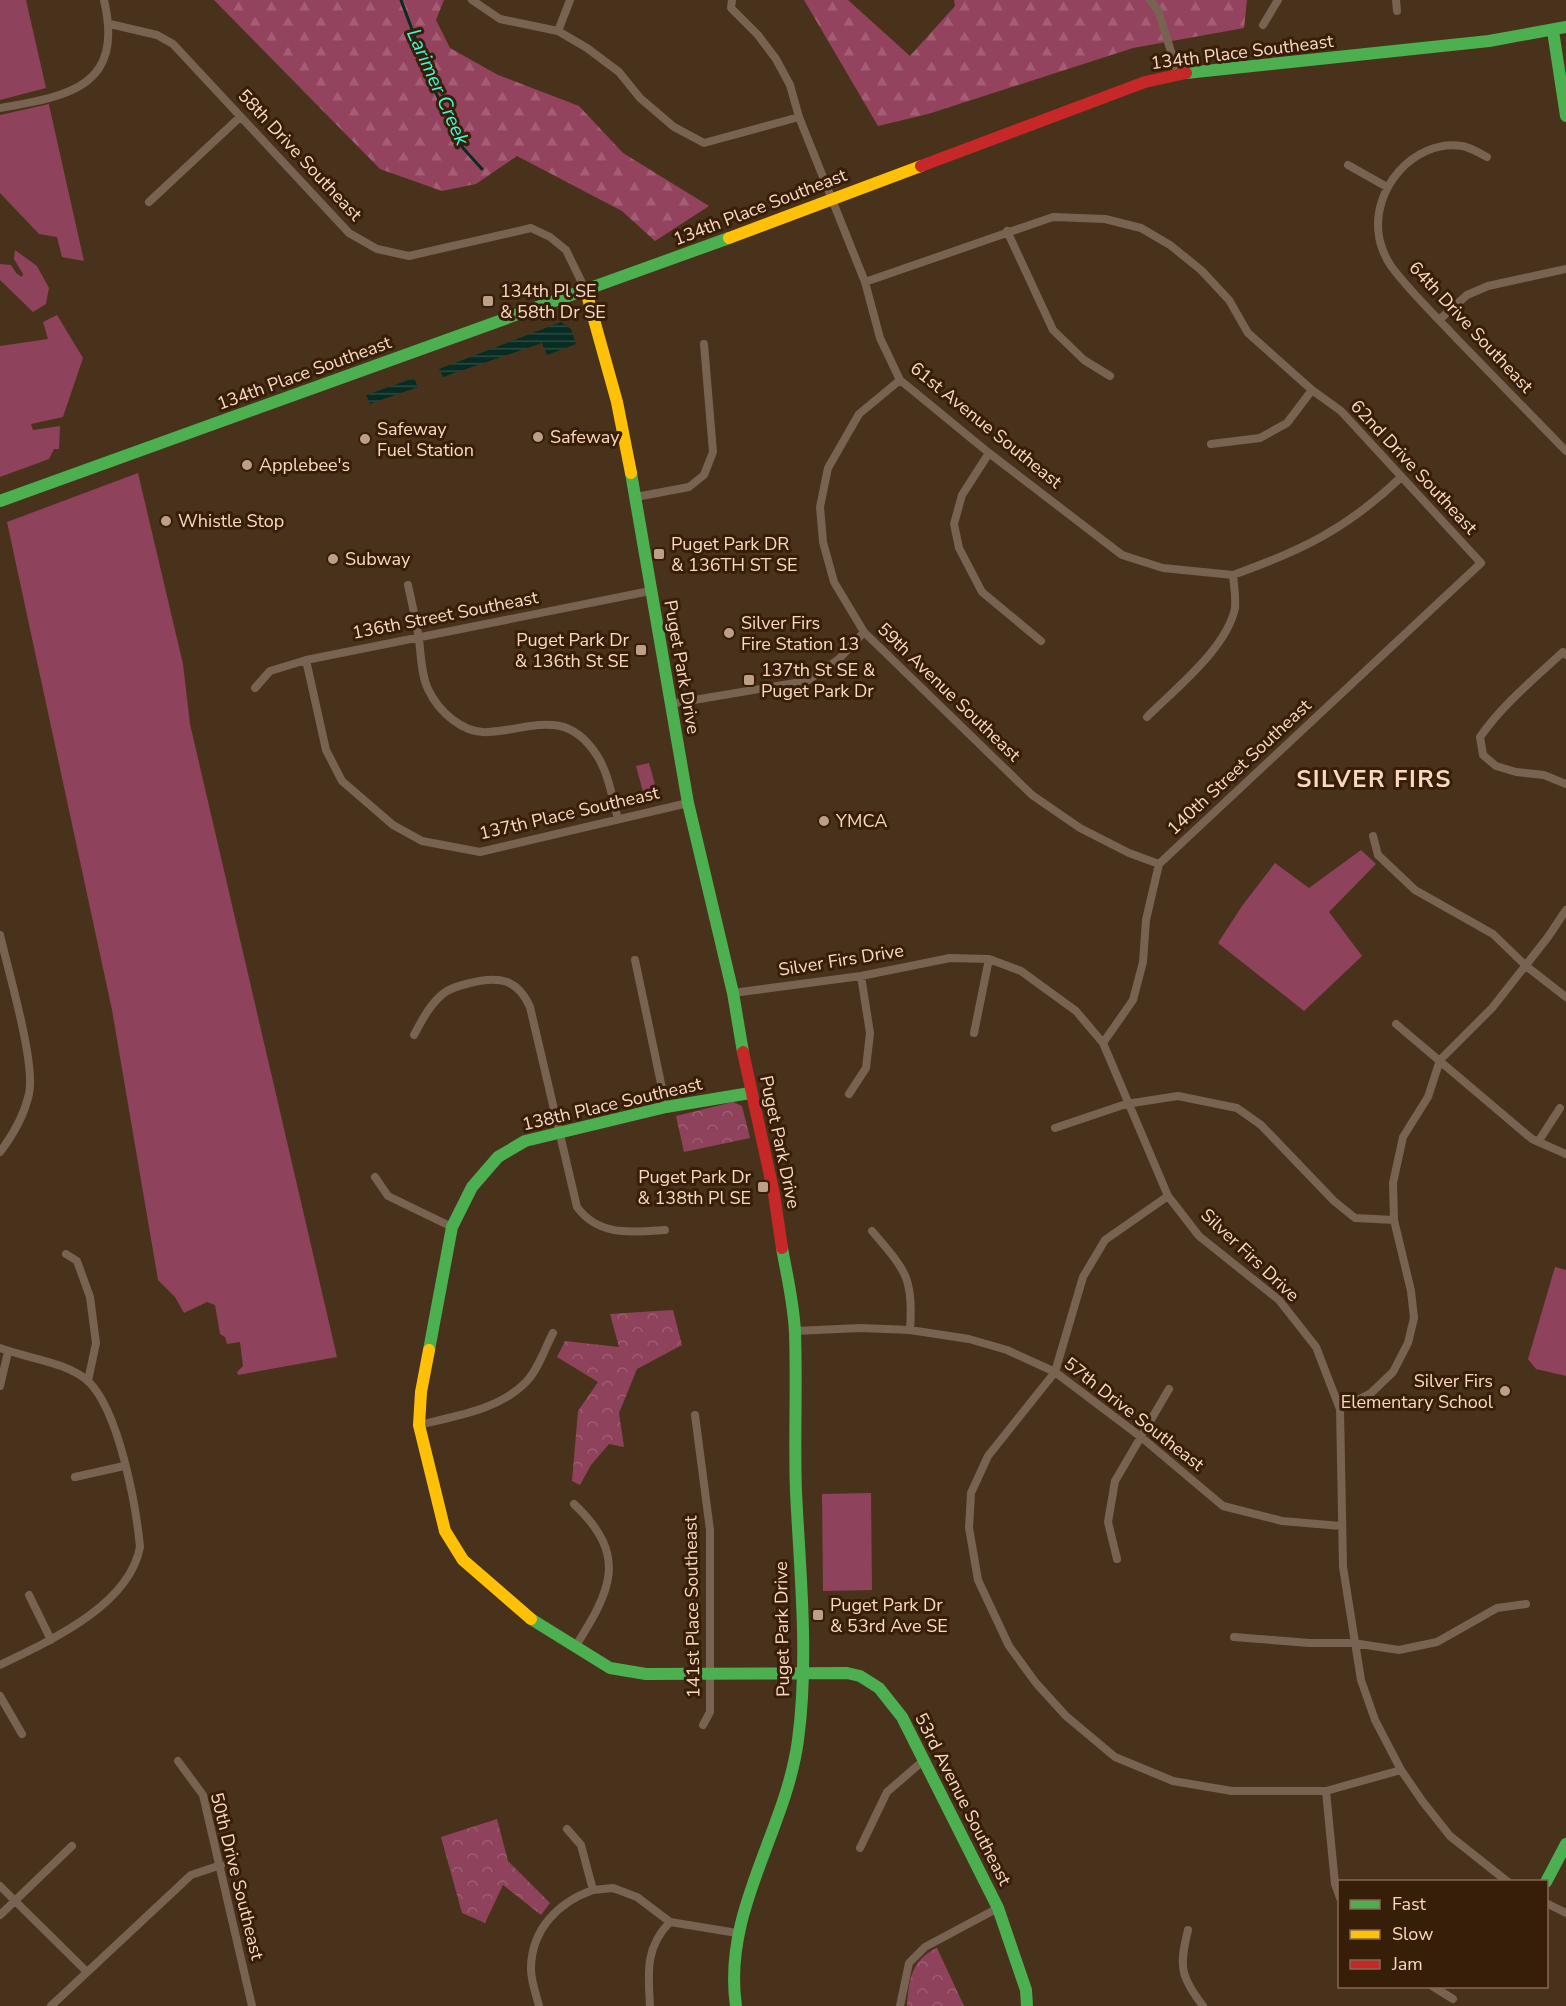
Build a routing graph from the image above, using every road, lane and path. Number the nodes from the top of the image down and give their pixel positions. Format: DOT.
graph roads {
  1 [pos="104,0"];
  2 [pos="472,0"];
  3 [pos="570,0"];
  4 [pos="732,0"];
  5 [pos="1150,0"];
  6 [pos="1278,0"];
  7 [pos="1396,0"];
  8 [pos="1397,11"];
  9 [pos="110,24"];
  10 [pos="1263,25"];
  11 [pos="1566,27"];
  12 [pos="558,31"];
  13 [pos="1553,31"];
  14 [pos="1178,74"];
  15 [pos="0,108"];
  16 [pos="1566,116"];
  17 [pos="240,117"];
  18 [pos="799,117"];
  19 [pos="1487,157"];
  20 [pos="1348,165"];
  21 [pos="1387,187"];
  22 [pos="832,199"];
  23 [pos="149,202"];
  24 [pos="1007,231"];
  25 [pos="1566,269"];
  26 [pos="865,282"];
  27 [pos="586,291"];
  28 [pos="1439,320"];
  29 [pos="704,344"];
  30 [pos="1110,376"];
  31 [pos="900,380"];
  32 [pos="1312,390"];
  33 [pos="1211,444"];
  34 [pos="1566,451"];
  35 [pos="989,453"];
  36 [pos="1401,478"];
  37 [pos="636,497"];
  38 [pos="0,501"];
  39 [pos="1481,563"];
  40 [pos="1233,575"];
  41 [pos="408,585"];
  42 [pos="650,591"];
  43 [pos="864,632"];
  44 [pos="418,636"];
  45 [pos="1041,641"];
  46 [pos="1566,655"];
  47 [pos="306,660"];
  48 [pos="255,688"];
  49 [pos="670,704"];
  50 [pos="1147,717"];
  51 [pos="1566,784"];
  52 [pos="688,803"];
  53 [pos="618,819"];
  54 [pos="1373,836"];
  55 [pos="1159,864"];
  56 [pos="1566,910"];
  57 [pos="0,935"];
  58 [pos="990,959"];
  59 [pos="635,960"];
  60 [pos="1526,966"];
  61 [pos="861,976"];
  62 [pos="733,993"];
  63 [pos="1566,997"];
  64 [pos="1396,1024"];
  65 [pos="974,1033"];
  66 [pos="414,1035"];
  67 [pos="1102,1043"];
  68 [pos="1440,1060"];
  69 [pos="750,1093"];
  70 [pos="849,1094"];
  71 [pos="1126,1104"];
  72 [pos="666,1107"];
  73 [pos="1560,1108"];
  74 [pos="1055,1128"];
  75 [pos="559,1134"];
  76 [pos="1538,1142"];
  77 [pos="0,1152"];
  78 [pos="1566,1154"];
  79 [pos="375,1177"];
  80 [pos="1168,1196"];
  81 [pos="1394,1220"];
  82 [pos="452,1227"];
  83 [pos="665,1230"];
  84 [pos="873,1231"];
  85 [pos="66,1254"];
  86 [pos="910,1330"];
  87 [pos="795,1332"];
  88 [pos="553,1333"];
  89 [pos="4,1350"];
  90 [pos="1055,1372"];
  91 [pos="88,1381"];
  92 [pos="0,1386"];
  93 [pos="1169,1389"];
  94 [pos="1340,1409"];
  95 [pos="695,1415"];
  96 [pos="419,1425"];
  97 [pos="1140,1437"];
  98 [pos="124,1466"];
  99 [pos="75,1477"];
  100 [pos="574,1504"];
  101 [pos="1341,1526"];
  102 [pos="1117,1559"];
  103 [pos="29,1594"];
  104 [pos="1526,1605"];
  105 [pos="1234,1637"];
  106 [pos="51,1640"];
  107 [pos="1353,1643"];
  108 [pos="575,1647"];
  109 [pos="0,1665"];
  110 [pos="804,1673"];
  111 [pos="711,1674"];
  112 [pos="0,1696"];
  113 [pos="703,1725"];
  114 [pos="22,1734"];
  115 [pos="924,1760"];
  116 [pos="178,1761"];
  117 [pos="1401,1770"];
  118 [pos="1326,1791"];
  119 [pos="567,1828"];
  120 [pos="1566,1844"];
  121 [pos="72,1846"];
  122 [pos="860,1848"];
  123 [pos="221,1865"];
  124 [pos="1507,1880"];
  125 [pos="1547,1880"];
  126 [pos="0,1886"];
  127 [pos="593,1890"];
  128 [pos="1338,1892"];
  129 [pos="15,1901"];
  130 [pos="1548,1904"];
  131 [pos="998,1908"];
  132 [pos="1566,1913"];
  133 [pos="0,1915"];
  134 [pos="670,1922"];
  135 [pos="1188,1930"];
  136 [pos="737,1933"];
  137 [pos="87,1972"];
  138 [pos="1435,1988"];
  139 [pos="1453,1999"];
  140 [pos="51,2006"];
  141 [pos="252,2006"];
  142 [pos="539,2006"];
  143 [pos="650,2006"];
  144 [pos="736,2006"];
  145 [pos="900,2006"];
  146 [pos="1028,2006"];
  147 [pos="1203,2006"];
  1 -- 9 [label="street"];
  2 -- 12 [label="street"];
  3 -- 12 [label="street"];
  4 -- 18 [label="street, 61st Avenue Southeast"];
  5 -- 14 [label="street"];
  6 -- 10 [label="street"];
  7 -- 8 [label="street"];
  9 -- 15 [label="street"];
  9 -- 17 [label="street, 58th Drive Southeast"];
  11 -- 13 [label="street, 134th Place Southeast"];
  12 -- 18 [label="street"];
  13 -- 14 [label="street, 134th Place Southeast"];
  13 -- 16 [label="street"];
  14 -- 22 [label="street, 134th Place Southeast"];
  17 -- 23 [label="street"];
  17 -- 27 [label="street, 58th Drive Southeast"];
  18 -- 22 [label="street, 61st Avenue Southeast"];
  19 -- 21 [label="street, 64th Drive Southeast"];
  20 -- 21 [label="street"];
  21 -- 28 [label="street, 64th Drive Southeast"];
  22 -- 26 [label="street, 61st Avenue Southeast"];
  22 -- 27 [label="street, 134th Place Southeast"];
  24 -- 26 [label="street, 62nd Drive Southeast"];
  24 -- 30 [label="street"];
  24 -- 32 [label="street, 62nd Drive Southeast"];
  25 -- 28 [label="street"];
  26 -- 31 [label="street, 61st Avenue Southeast"];
  27 -- 37 [label="street, Puget Park Drive"];
  27 -- 38 [label="street, 134th Place Southeast"];
  28 -- 34 [label="street, 64th Drive Southeast"];
  29 -- 37 [label="street"];
  31 -- 35 [label="street, 61st Avenue Southeast"];
  31 -- 43 [label="street, 59th Avenue Southeast"];
  32 -- 33 [label="street"];
  32 -- 36 [label="street, 62nd Drive Southeast"];
  35 -- 40 [label="street, 61st Avenue Southeast"];
  35 -- 45 [label="street"];
  36 -- 39 [label="street, 62nd Drive Southeast"];
  36 -- 40 [label="street"];
  37 -- 42 [label="street, Puget Park Drive"];
  39 -- 55 [label="street, 140th Street Southeast"];
  40 -- 50 [label="street"];
  41 -- 44 [label="street"];
  42 -- 44 [label="street, 136th Street Southeast"];
  42 -- 49 [label="street, Puget Park Drive"];
  43 -- 49 [label="street"];
  43 -- 55 [label="street, 59th Avenue Southeast"];
  44 -- 47 [label="street, 136th Street Southeast"];
  44 -- 53 [label="street"];
  46 -- 51 [label="street"];
  47 -- 48 [label="street, 136th Street Southeast"];
  47 -- 53 [label="street, 137th Place Southeast"];
  49 -- 52 [label="street, Puget Park Drive"];
  52 -- 53 [label="street, 137th Place Southeast"];
  52 -- 62 [label="street, Puget Park Drive"];
  54 -- 60 [label="street"];
  55 -- 67 [label="street"];
  56 -- 60 [label="street"];
  57 -- 77 [label="street"];
  58 -- 61 [label="street, Silver Firs Drive"];
  58 -- 65 [label="street"];
  58 -- 67 [label="street, Silver Firs Drive"];
  59 -- 72 [label="street"];
  60 -- 63 [label="street"];
  60 -- 68 [label="street"];
  61 -- 62 [label="street, Silver Firs Drive"];
  61 -- 70 [label="street"];
  62 -- 69 [label="street, Puget Park Drive"];
  64 -- 68 [label="street"];
  66 -- 75 [label="street"];
  67 -- 71 [label="street, Silver Firs Drive"];
  68 -- 76 [label="street"];
  68 -- 81 [label="street"];
  69 -- 72 [label="street, 138th Place Southeast"];
  69 -- 87 [label="street, Puget Park Drive"];
  71 -- 74 [label="street"];
  71 -- 80 [label="street, Silver Firs Drive"];
  71 -- 81 [label="street"];
  72 -- 75 [label="street, 138th Place Southeast"];
  73 -- 76 [label="street"];
  75 -- 82 [label="street, 138th Place Southeast"];
  75 -- 83 [label="street"];
  76 -- 78 [label="street"];
  79 -- 82 [label="street"];
  80 -- 90 [label="street"];
  80 -- 94 [label="street, Silver Firs Drive"];
  81 -- 94 [label="street"];
  82 -- 96 [label="street, 138th Place Southeast"];
  84 -- 86 [label="street"];
  85 -- 91 [label="street"];
  86 -- 87 [label="street, 57th Drive Southeast"];
  86 -- 90 [label="street, 57th Drive Southeast"];
  87 -- 110 [label="street, Puget Park Drive"];
  88 -- 96 [label="street"];
  89 -- 91 [label="street"];
  89 -- 92 [label="street"];
  90 -- 97 [label="street, 57th Drive Southeast"];
  90 -- 118 [label="street"];
  91 -- 98 [label="street"];
  93 -- 97 [label="street"];
  94 -- 101 [label="street, Silver Firs Drive"];
  95 -- 111 [label="street, 141st Place Southeast"];
  96 -- 108 [label="street, 138th Place Southeast"];
  97 -- 101 [label="street, 57th Drive Southeast"];
  97 -- 102 [label="street"];
  98 -- 99 [label="street"];
  98 -- 106 [label="street"];
  100 -- 108 [label="street"];
  101 -- 107 [label="street, Silver Firs Drive"];
  103 -- 106 [label="street"];
  104 -- 107 [label="street"];
  105 -- 107 [label="street"];
  106 -- 109 [label="street"];
  107 -- 117 [label="street, Silver Firs Drive"];
  108 -- 111 [label="street, 53rd Avenue Southeast"];
  110 -- 111 [label="street, 53rd Avenue Southeast"];
  110 -- 115 [label="street, 53rd Avenue Southeast"];
  110 -- 136 [label="street, Puget Park Drive"];
  111 -- 113 [label="street, 141st Place Southeast"];
  112 -- 114 [label="street"];
  115 -- 122 [label="street"];
  115 -- 131 [label="street, 53rd Avenue Southeast"];
  116 -- 123 [label="street, 50th Drive Southeast"];
  117 -- 118 [label="street"];
  117 -- 124 [label="street, Silver Firs Drive"];
  118 -- 128 [label="street"];
  119 -- 127 [label="street"];
  120 -- 125 [label="street"];
  121 -- 129 [label="street"];
  123 -- 137 [label="street"];
  123 -- 141 [label="street, 50th Drive Southeast"];
  126 -- 129 [label="street"];
  127 -- 134 [label="street"];
  127 -- 142 [label="street"];
  129 -- 133 [label="street"];
  129 -- 137 [label="street"];
  130 -- 132 [label="street"];
  131 -- 145 [label="street"];
  131 -- 146 [label="street, 53rd Avenue Southeast"];
  134 -- 136 [label="street"];
  134 -- 143 [label="street"];
  135 -- 147 [label="street"];
  136 -- 144 [label="street, Puget Park Drive"];
  137 -- 140 [label="street"];
  138 -- 139 [label="street"];
}
